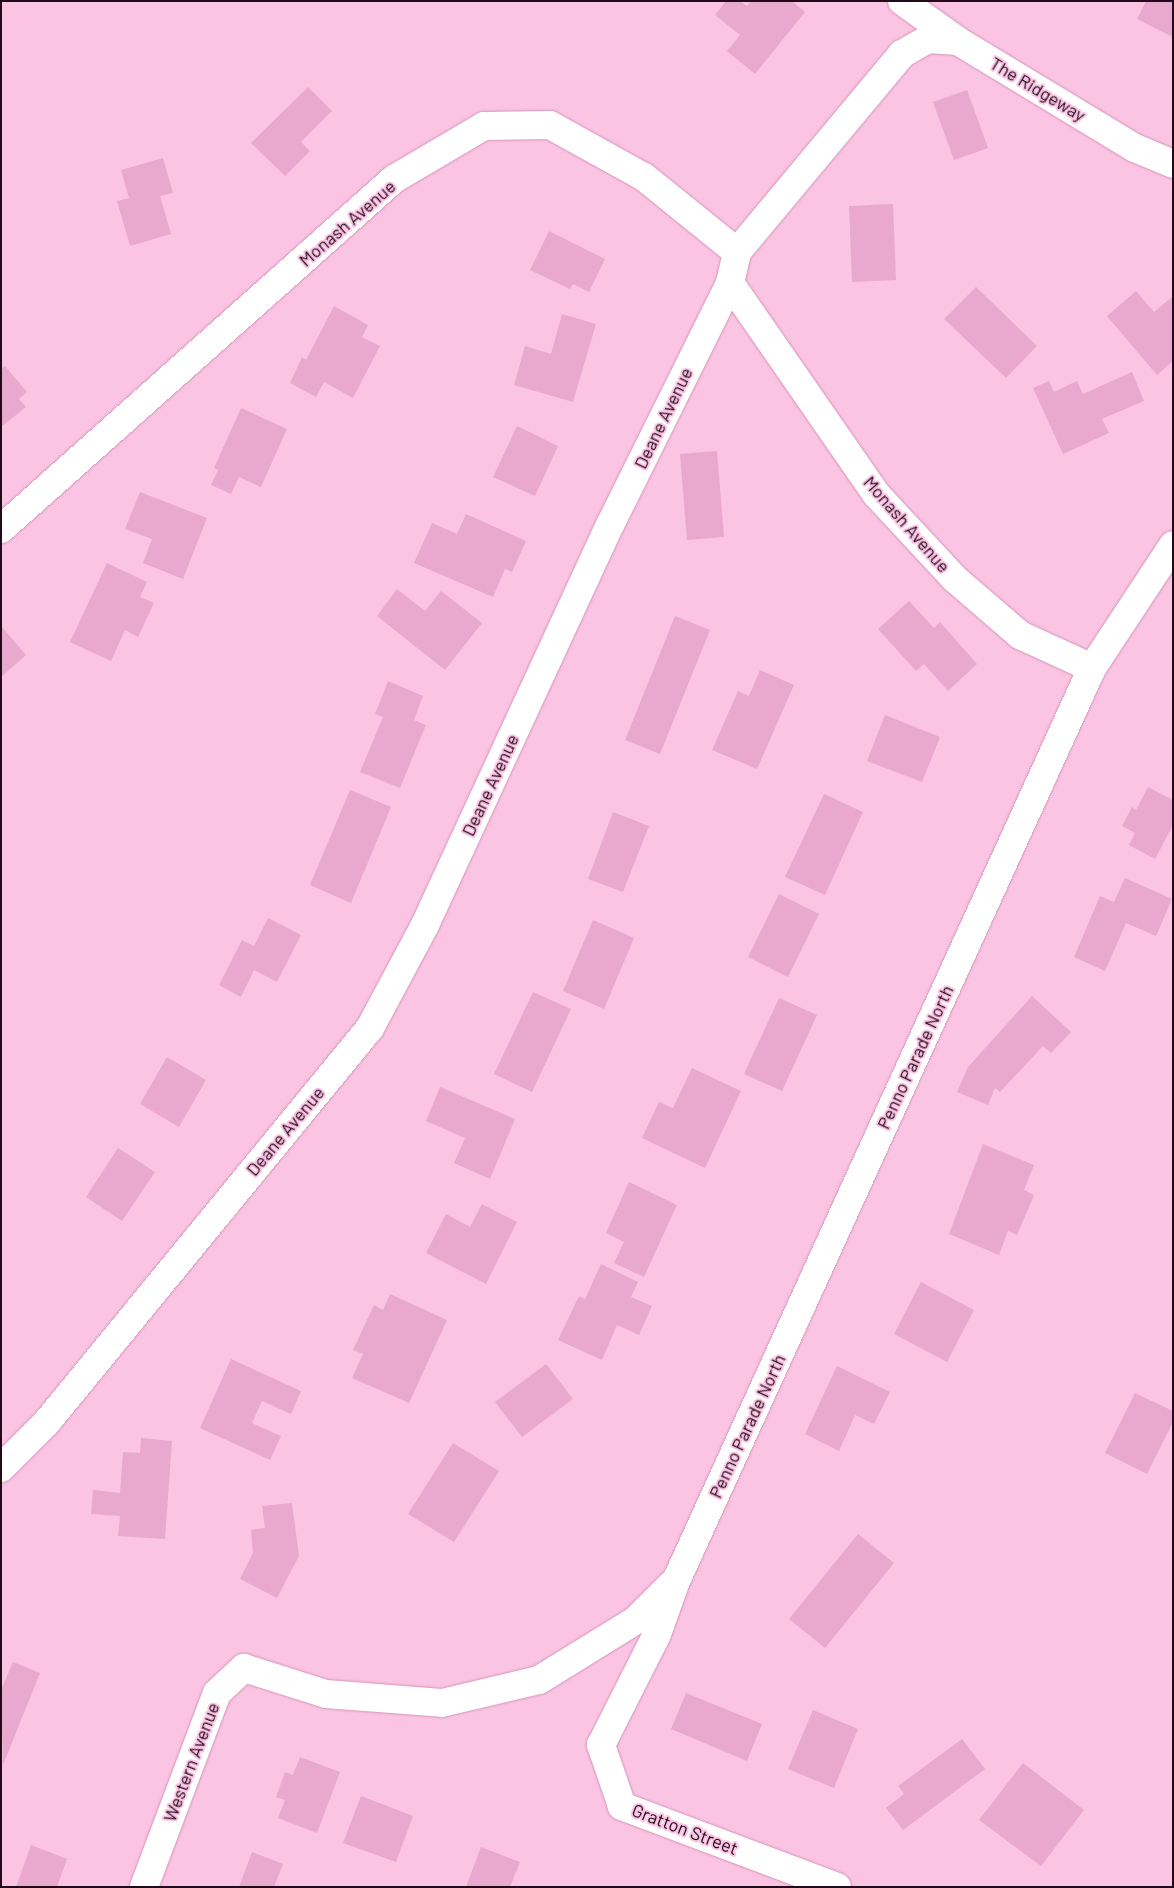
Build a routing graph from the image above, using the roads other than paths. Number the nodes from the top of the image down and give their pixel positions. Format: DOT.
graph roads {
  1 [pos="902,1"];
  2 [pos="958,41"];
  3 [pos="902,54"];
  4 [pos="1173,164"];
  5 [pos="737,252"];
  6 [pos="730,283"];
  7 [pos="1,529"];
  8 [pos="1173,545"];
  9 [pos="1092,668"];
  10 [pos="1,1468"];
  11 [pos="676,1580"];
  12 [pos="144,1887"];
  13 [pos="837,1887"];
  1 -- 2 [label="street"];
  2 -- 3 [label="street, The Ridgeway"];
  2 -- 4 [label="street, The Ridgeway"];
  3 -- 5 [label="street, Deane Avenue"];
  5 -- 6 [label="street, Deane Avenue"];
  5 -- 7 [label="street, Monash Avenue"];
  6 -- 9 [label="street, Monash Avenue"];
  6 -- 10 [label="street, Deane Avenue"];
  8 -- 9 [label="street, Penno Parade North"];
  9 -- 11 [label="street, Penno Parade North"];
  11 -- 12 [label="street, Western Avenue"];
  11 -- 13 [label="street, Gratton Street"];
}
